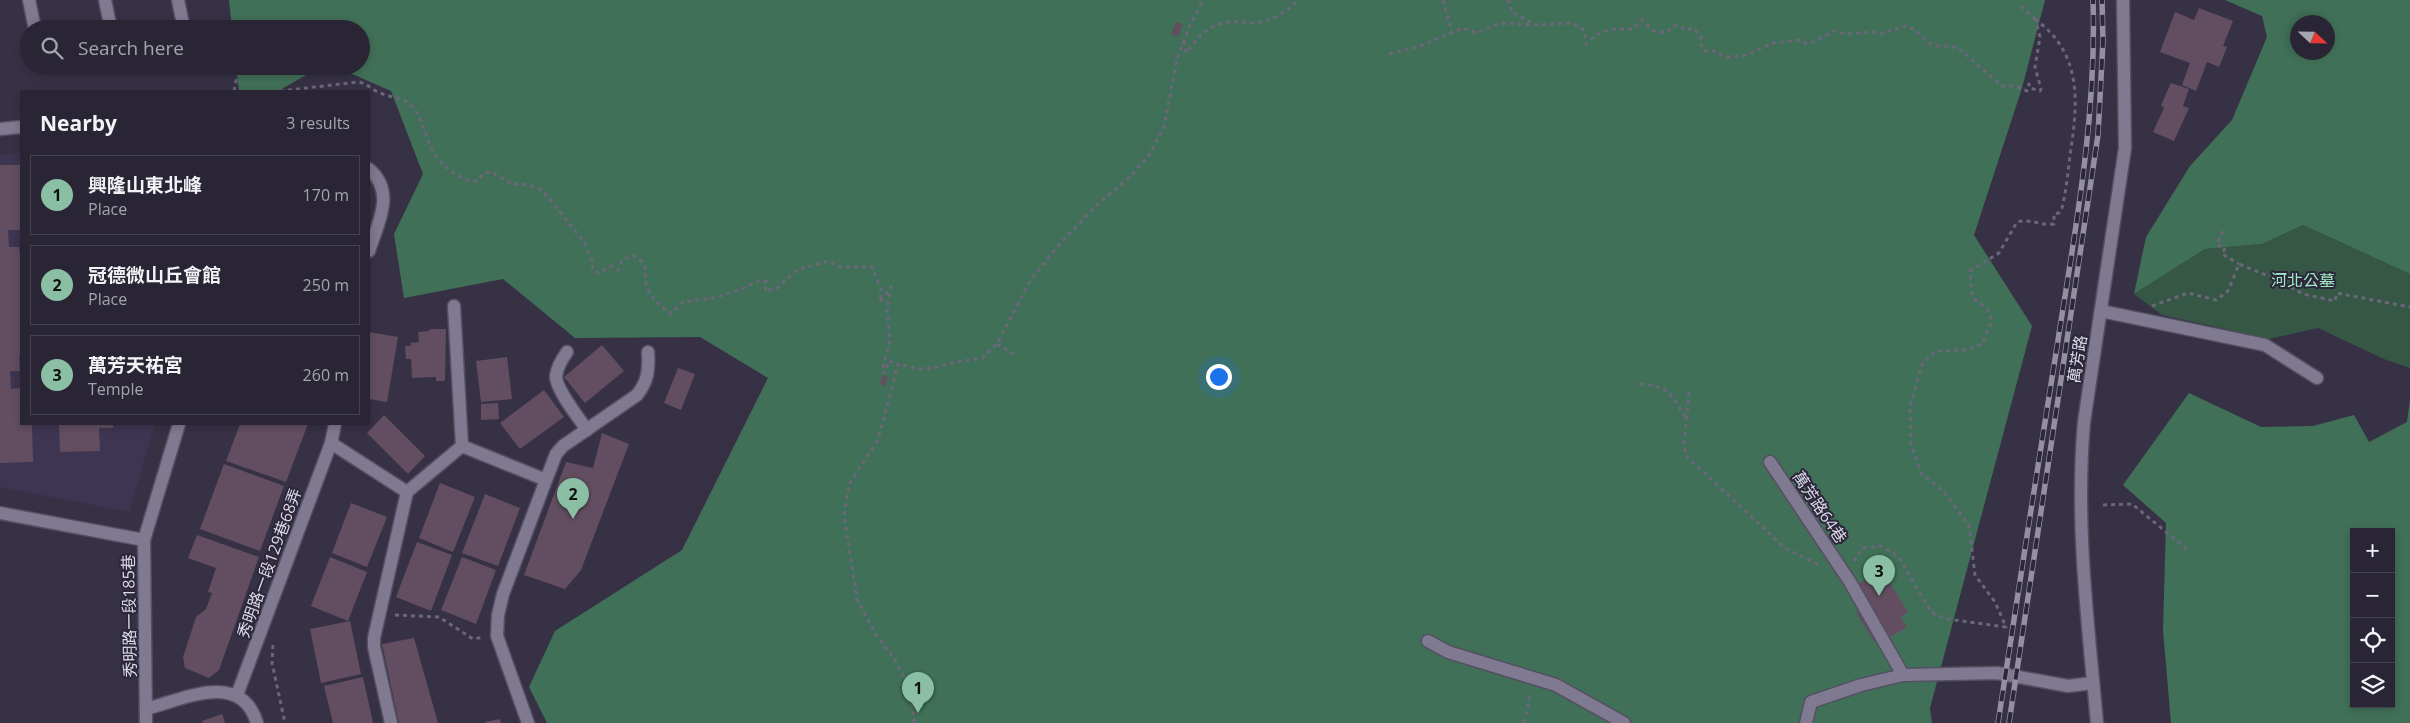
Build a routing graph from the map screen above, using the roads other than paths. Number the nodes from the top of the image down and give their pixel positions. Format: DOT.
graph roads {
  1 [pos="29,0"];
  2 [pos="105,0"];
  3 [pos="178,0"];
  4 [pos="2123,0"];
  5 [pos="33,20"];
  6 [pos="109,20"];
  7 [pos="182,20"];
  8 [pos="20,127"];
  9 [pos="0,129"];
  10 [pos="370,170"];
  11 [pos="370,248"];
  12 [pos="454,306"];
  13 [pos="2101,311"];
  14 [pos="567,352"];
  15 [pos="648,352"];
  16 [pos="2317,378"];
  17 [pos="179,425"];
  18 [pos="335,425"];
  19 [pos="587,430"];
  20 [pos="331,443"];
  21 [pos="462,446"];
  22 [pos="1770,462"];
  23 [pos="546,480"];
  24 [pos="407,492"];
  25 [pos="0,513"];
  26 [pos="144,540"];
  27 [pos="1428,641"];
  28 [pos="1903,675"];
  29 [pos="2093,683"];
  30 [pos="237,695"];
  31 [pos="146,709"];
  32 [pos="146,723"];
  33 [pos="257,723"];
  34 [pos="391,723"];
  35 [pos="528,723"];
  36 [pos="1624,723"];
  37 [pos="1806,723"];
  38 [pos="2097,723"];
  1 -- 5 [label="street"];
  2 -- 6 [label="street"];
  3 -- 7 [label="street"];
  4 -- 13 [label="street, 萬芳路"];
  8 -- 9 [label="street"];
  10 -- 11 [label="street"];
  12 -- 21 [label="street"];
  13 -- 16 [label="street"];
  13 -- 29 [label="street, 萬芳路"];
  14 -- 19 [label="street"];
  15 -- 19 [label="street"];
  17 -- 26 [label="street"];
  18 -- 20 [label="street, 秀明路一段129巷68弄"];
  19 -- 23 [label="street"];
  20 -- 24 [label="street"];
  20 -- 30 [label="street, 秀明路一段129巷68弄"];
  21 -- 23 [label="street"];
  21 -- 24 [label="street"];
  22 -- 28 [label="street, 萬芳路64巷"];
  23 -- 35 [label="street"];
  24 -- 34 [label="street"];
  25 -- 26 [label="street, 秀明路一段185巷"];
  26 -- 31 [label="street, 秀明路一段185巷"];
  27 -- 36 [label="street"];
  28 -- 29 [label="street"];
  28 -- 37 [label="street"];
  29 -- 38 [label="street, 萬芳路"];
  30 -- 31 [label="street"];
  30 -- 33 [label="street"];
  31 -- 32 [label="street, 秀明路一段185巷"];
}
